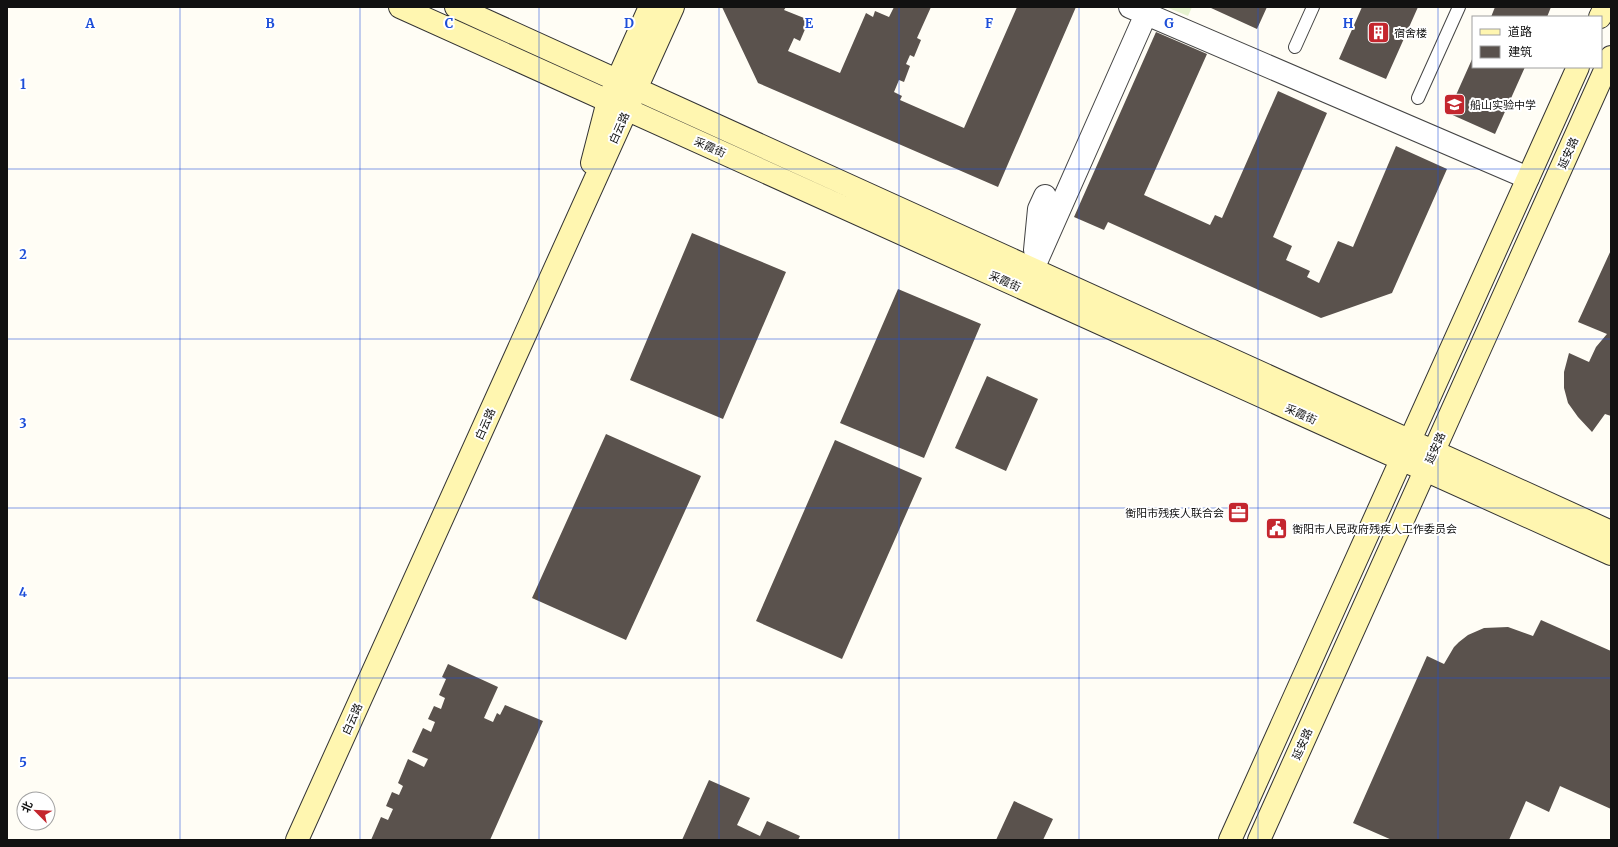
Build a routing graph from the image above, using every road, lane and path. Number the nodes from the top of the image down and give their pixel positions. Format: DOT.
graph roads {
  1 [pos="400,7"];
  2 [pos="456,7"];
  3 [pos="650,7"];
  4 [pos="673,7"];
  5 [pos="1313,7"];
  6 [pos="1459,7"];
  7 [pos="1605,7"];
  8 [pos="1138,10"];
  9 [pos="1600,16"];
  10 [pos="1295,47"];
  11 [pos="1611,57"];
  12 [pos="1578,68"];
  13 [pos="627,85"];
  14 [pos="1418,98"];
  15 [pos="618,105"];
  16 [pos="1528,178"];
  17 [pos="1045,196"];
  18 [pos="1033,269"];
  19 [pos="1406,450"];
  20 [pos="1429,460"];
  21 [pos="1611,532"];
  22 [pos="1611,554"];
  23 [pos="1264,838"];
  24 [pos="286,840"];
  25 [pos="297,840"];
  26 [pos="1230,840"];
  1 -- 15 [label="main road, 采霞街"];
  2 -- 13 [label="main road, 采霞街"];
  3 -- 13 [label="main road, 白云路"];
  4 -- 13 [label="main road, 白云路"];
  5 -- 10 [label="lane"];
  6 -- 14 [label="lane"];
  7 -- 9 [label="main road"];
  8 -- 16 [label="street"];
  8 -- 18 [label="street"];
  11 -- 20 [label="main road, 延安路"];
  12 -- 16 [label="main road"];
  13 -- 15 [label="main road, 白云路"];
  13 -- 18 [label="main road, 采霞街"];
  15 -- 19 [label="main road, 采霞街"];
  15 -- 24 [label="main road, 白云路"];
  15 -- 25 [label="main road, 白云路"];
  16 -- 19 [label="main road"];
  17 -- 18 [label="street"];
  18 -- 19 [label="main road, 采霞街"];
  19 -- 20 [label="main road, 采霞街"];
  19 -- 26 [label="main road"];
  20 -- 21 [label="main road, 采霞街"];
  20 -- 22 [label="main road, 采霞街"];
  20 -- 23 [label="main road, 延安路"];
}
